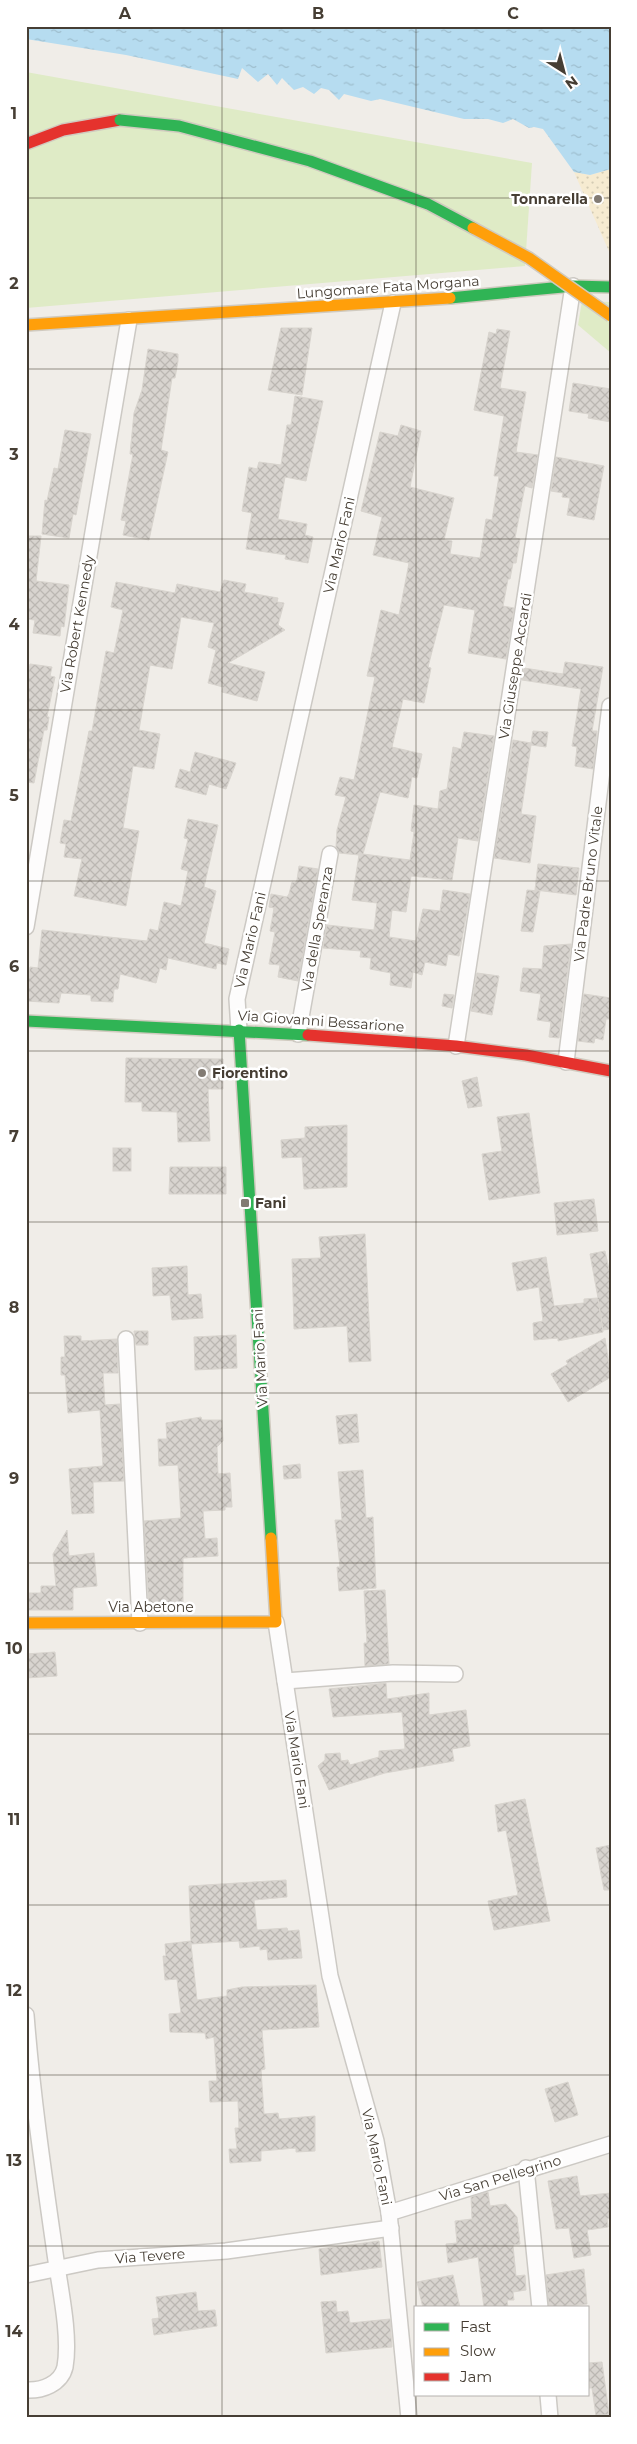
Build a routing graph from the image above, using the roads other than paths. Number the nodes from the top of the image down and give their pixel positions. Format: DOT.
graph roads {
  1 [pos="26,144"];
  2 [pos="573,286"];
  3 [pos="611,286"];
  4 [pos="393,302"];
  5 [pos="26,315"];
  6 [pos="611,316"];
  7 [pos="167,317"];
  8 [pos="129,320"];
  9 [pos="26,326"];
  10 [pos="610,706"];
  11 [pos="330,854"];
  12 [pos="26,927"];
  13 [pos="26,1021"];
  14 [pos="239,1030"];
  15 [pos="298,1034"];
  16 [pos="456,1046"];
  17 [pos="566,1062"];
  18 [pos="611,1071"];
  19 [pos="126,1339"];
  20 [pos="140,1622"];
  21 [pos="276,1622"];
  22 [pos="26,1623"];
  23 [pos="455,1674"];
  24 [pos="285,1681"];
  25 [pos="26,2015"];
  26 [pos="611,2144"];
  27 [pos="526,2168"];
  28 [pos="389,2213"];
  29 [pos="391,2228"];
  30 [pos="57,2269"];
  31 [pos="26,2276"];
  32 [pos="540,2306"];
  33 [pos="26,2390"];
  34 [pos="548,2396"];
  35 [pos="409,2418"];
  36 [pos="550,2418"];
  1 -- 6 [label="street, bridge"];
  2 -- 3 [label="street, Lungomare Fata Morgana"];
  2 -- 4 [label="street, Lungomare Fata Morgana"];
  2 -- 16 [label="street, Via Giuseppe Accardi"];
  4 -- 7 [label="street, Lungomare Fata Morgana"];
  4 -- 14 [label="street, Via Mario Fani"];
  5 -- 7 [label="street"];
  7 -- 8 [label="street"];
  8 -- 9 [label="street"];
  8 -- 12 [label="street, Via Robert Kennedy"];
  10 -- 17 [label="street, Via Padre Bruno Vitale"];
  11 -- 15 [label="street, Via della Speranza"];
  13 -- 14 [label="street, Via Giovanni Bessarione"];
  14 -- 15 [label="street, Via Giovanni Bessarione"];
  14 -- 21 [label="street, Via Mario Fani"];
  15 -- 16 [label="street, Via Giovanni Bessarione"];
  16 -- 17 [label="street, Via Giovanni Bessarione"];
  17 -- 18 [label="street, Via Giovanni Bessarione"];
  19 -- 20 [label="street"];
  20 -- 21 [label="street, Via Abetone"];
  20 -- 22 [label="street, Via Abetone"];
  21 -- 24 [label="street, Via Mario Fani"];
  23 -- 24 [label="street"];
  24 -- 28 [label="street, Via Mario Fani"];
  25 -- 30 [label="street"];
  26 -- 27 [label="street, Via San Pellegrino"];
  27 -- 28 [label="street, Via San Pellegrino"];
  27 -- 32 [label="street"];
  28 -- 29 [label="street, Via Mario Fani"];
  29 -- 30 [label="street, Via Tevere"];
  29 -- 35 [label="street, Via Mario Fani"];
  30 -- 31 [label="street, Via Tevere"];
  30 -- 33 [label="street"];
  34 -- 36 [label="street"];
}
